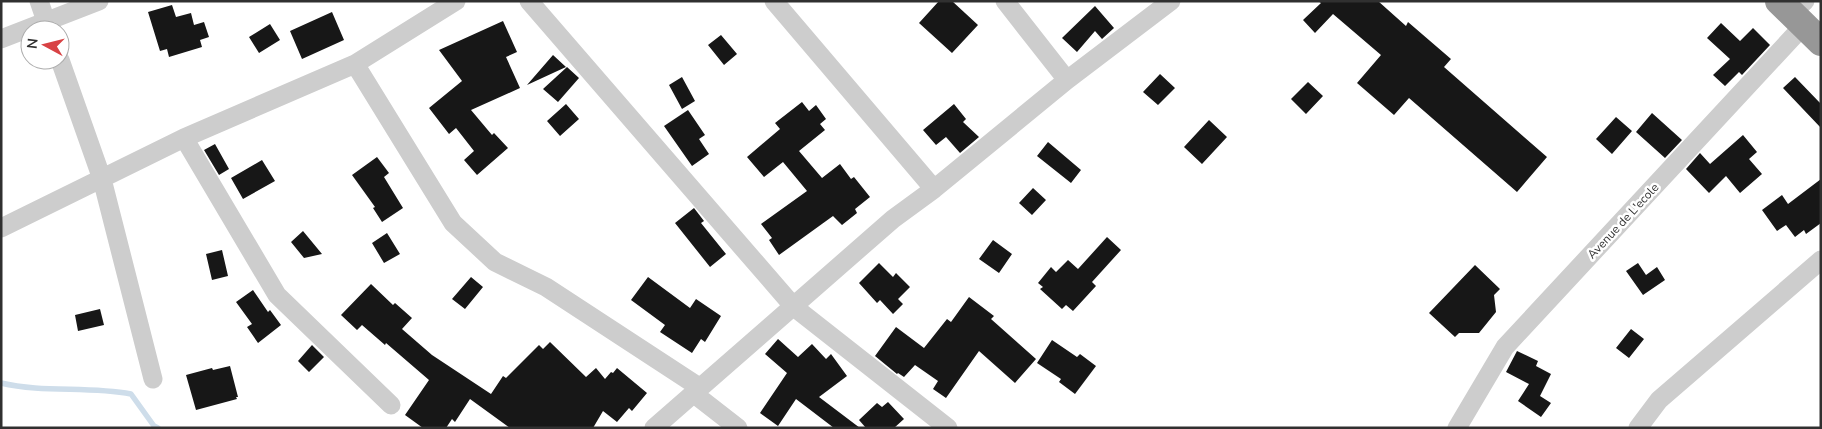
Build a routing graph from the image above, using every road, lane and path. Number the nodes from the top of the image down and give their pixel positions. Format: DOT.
graph roads {
  1 [pos="38,1"];
  2 [pos="99,1"];
  3 [pos="456,1"];
  4 [pos="529,1"];
  5 [pos="774,1"];
  6 [pos="1005,1"];
  7 [pos="1171,1"];
  8 [pos="1800,17"];
  9 [pos="46,20"];
  10 [pos="60,20"];
  11 [pos="20,33"];
  12 [pos="1,38"];
  13 [pos="355,64"];
  14 [pos="64,70"];
  15 [pos="1066,80"];
  16 [pos="184,138"];
  17 [pos="102,179"];
  18 [pos="934,190"];
  19 [pos="1,228"];
  20 [pos="1821,260"];
  21 [pos="794,307"];
  22 [pos="153,379"];
  23 [pos="696,390"];
  24 [pos="391,405"];
  25 [pos="654,428"];
  26 [pos="738,428"];
  27 [pos="948,428"];
  28 [pos="1457,428"];
  29 [pos="1638,428"];
  1 -- 9 [label="street"];
  2 -- 10 [label="street"];
  3 -- 13 [label="street"];
  4 -- 21 [label="street"];
  5 -- 18 [label="street"];
  6 -- 15 [label="street"];
  7 -- 15 [label="street"];
  8 -- 28 [label="street, Avenue de L'ecole"];
  11 -- 12 [label="street"];
  13 -- 16 [label="street"];
  13 -- 23 [label="street"];
  14 -- 17 [label="street"];
  15 -- 18 [label="street"];
  16 -- 17 [label="street"];
  16 -- 24 [label="street"];
  17 -- 19 [label="street"];
  17 -- 22 [label="street"];
  18 -- 21 [label="street"];
  20 -- 29 [label="street"];
  21 -- 23 [label="street"];
  21 -- 27 [label="street"];
  23 -- 25 [label="street"];
  23 -- 26 [label="street"];
}
